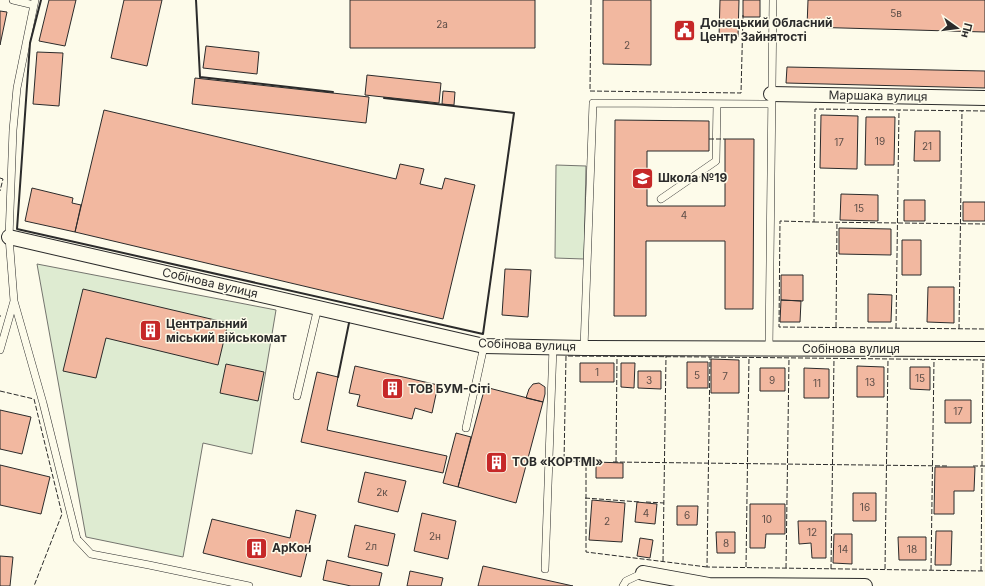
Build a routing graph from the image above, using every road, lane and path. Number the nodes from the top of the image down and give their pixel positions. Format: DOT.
graph roads {
  1 [pos="13,0"];
  2 [pos="773,0"];
  3 [pos="34,2"];
  4 [pos="985,98"];
  5 [pos="771,99"];
  6 [pos="717,104"];
  7 [pos="661,199"];
  8 [pos="9,237"];
  9 [pos="14,301"];
  10 [pos="318,308"];
  11 [pos="484,346"];
  12 [pos="553,347"];
  13 [pos="584,348"];
  14 [pos="769,349"];
  15 [pos="985,349"];
  16 [pos="0,350"];
  17 [pos="297,396"];
  18 [pos="466,428"];
  19 [pos="545,569"];
  20 [pos="643,574"];
  21 [pos="249,586"];
  22 [pos="623,586"];
  23 [pos="865,586"];
  1 -- 3 [label="lane"];
  2 -- 5 [label="lane"];
  3 -- 8 [label="lane"];
  4 -- 5 [label="street, Маршака вулиця"];
  5 -- 6 [label="lane"];
  5 -- 14 [label="lane"];
  6 -- 7 [label="lane"];
  6 -- 13 [label="lane"];
  8 -- 9 [label="lane"];
  8 -- 10 [label="street, Собінова вулиця"];
  9 -- 16 [label="lane"];
  9 -- 21 [label="lane"];
  10 -- 11 [label="street, Собінова вулиця"];
  10 -- 17 [label="lane"];
  11 -- 12 [label="street, Собінова вулиця"];
  11 -- 18 [label="lane"];
  12 -- 13 [label="street, Собінова вулиця"];
  12 -- 19 [label="lane"];
  13 -- 14 [label="street, Собінова вулиця"];
  14 -- 15 [label="street, Собінова вулиця"];
  20 -- 22 [label="lane"];
  20 -- 23 [label="street"];
}
